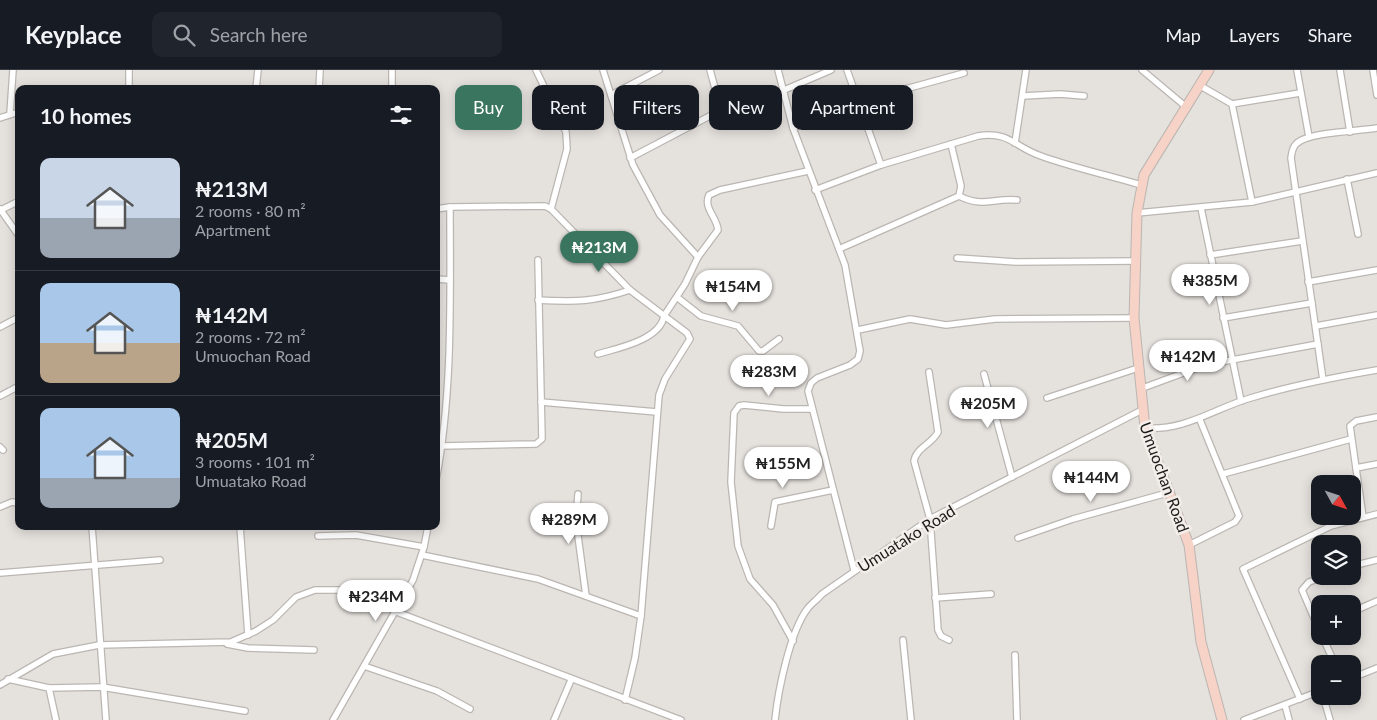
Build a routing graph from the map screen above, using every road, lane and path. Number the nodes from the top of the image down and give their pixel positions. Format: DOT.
graph roads {
  1 [pos="13,70"];
  2 [pos="129,70"];
  3 [pos="258,70"];
  4 [pos="320,70"];
  5 [pos="392,70"];
  6 [pos="536,70"];
  7 [pos="603,70"];
  8 [pos="659,70"];
  9 [pos="710,70"];
  10 [pos="778,70"];
  11 [pos="832,70"];
  12 [pos="848,70"];
  13 [pos="1026,70"];
  14 [pos="1142,70"];
  15 [pos="1209,70"];
  16 [pos="1296,70"];
  17 [pos="1340,70"];
  18 [pos="1373,70"];
  19 [pos="964,73"];
  20 [pos="129,85"];
  21 [pos="256,85"];
  22 [pos="319,85"];
  23 [pos="392,85"];
  24 [pos="714,85"];
  25 [pos="781,85"];
  26 [pos="853,85"];
  27 [pos="1199,85"];
  28 [pos="913,87"];
  29 [pos="782,90"];
  30 [pos="1300,93"];
  31 [pos="611,95"];
  32 [pos="1377,95"];
  33 [pos="1023,96"];
  34 [pos="1084,96"];
  35 [pos="1232,104"];
  36 [pos="1185,106"];
  37 [pos="15,113"];
  38 [pos="10,114"];
  39 [pos="709,116"];
  40 [pos="0,118"];
  41 [pos="792,125"];
  42 [pos="1377,128"];
  43 [pos="794,130"];
  44 [pos="868,130"];
  45 [pos="1350,132"];
  46 [pos="1309,137"];
  47 [pos="1015,143"];
  48 [pos="950,144"];
  49 [pos="630,158"];
  50 [pos="881,165"];
  51 [pos="808,171"];
  52 [pos="1377,172"];
  53 [pos="1347,179"];
  54 [pos="1142,185"];
  55 [pos="815,190"];
  56 [pos="1296,191"];
  57 [pos="959,196"];
  58 [pos="1017,200"];
  59 [pos="1252,202"];
  60 [pos="15,203"];
  61 [pos="450,207"];
  62 [pos="440,208"];
  63 [pos="1202,208"];
  64 [pos="0,209"];
  65 [pos="551,210"];
  66 [pos="1137,213"];
  67 [pos="15,230"];
  68 [pos="1358,234"];
  69 [pos="1302,241"];
  70 [pos="839,249"];
  71 [pos="1210,255"];
  72 [pos="698,256"];
  73 [pos="957,258"];
  74 [pos="538,260"];
  75 [pos="1135,260"];
  76 [pos="1377,270"];
  77 [pos="440,279"];
  78 [pos="450,280"];
  79 [pos="1308,282"];
  80 [pos="630,290"];
  81 [pos="678,298"];
  82 [pos="538,300"];
  83 [pos="1312,303"];
  84 [pos="1377,315"];
  85 [pos="664,316"];
  86 [pos="1134,318"];
  87 [pos="1223,318"];
  88 [pos="15,319"];
  89 [pos="0,326"];
  90 [pos="1316,326"];
  91 [pos="858,330"];
  92 [pos="779,339"];
  93 [pos="1318,344"];
  94 [pos="598,354"];
  95 [pos="1232,359"];
  96 [pos="1138,368"];
  97 [pos="1377,370"];
  98 [pos="929,372"];
  99 [pos="984,374"];
  100 [pos="1323,380"];
  101 [pos="15,388"];
  102 [pos="1140,389"];
  103 [pos="0,396"];
  104 [pos="1047,398"];
  105 [pos="1240,401"];
  106 [pos="541,402"];
  107 [pos="811,408"];
  108 [pos="1142,410"];
  109 [pos="657,412"];
  110 [pos="1377,417"];
  111 [pos="1200,420"];
  112 [pos="1145,428"];
  113 [pos="440,434"];
  114 [pos="1351,439"];
  115 [pos="442,446"];
  116 [pos="440,457"];
  117 [pos="1377,464"];
  118 [pos="1356,468"];
  119 [pos="1223,474"];
  120 [pos="1012,477"];
  121 [pos="833,490"];
  122 [pos="1171,492"];
  123 [pos="578,494"];
  124 [pos="15,502"];
  125 [pos="0,507"];
  126 [pos="1377,514"];
  127 [pos="1363,517"];
  128 [pos="930,519"];
  129 [pos="771,526"];
  130 [pos="92,530"];
  131 [pos="240,530"];
  132 [pos="427,530"];
  133 [pos="318,536"];
  134 [pos="1018,538"];
  135 [pos="1189,545"];
  136 [pos="424,547"];
  137 [pos="422,555"];
  138 [pos="160,560"];
  139 [pos="1377,560"];
  140 [pos="1361,564"];
  141 [pos="95,567"];
  142 [pos="854,570"];
  143 [pos="0,573"];
  144 [pos="1311,581"];
  145 [pos="991,594"];
  146 [pos="586,596"];
  147 [pos="935,598"];
  148 [pos="401,600"];
  149 [pos="1377,601"];
  150 [pos="1361,608"];
  151 [pos="1311,610"];
  152 [pos="394,611"];
  153 [pos="641,616"];
  154 [pos="248,635"];
  155 [pos="903,640"];
  156 [pos="949,640"];
  157 [pos="793,641"];
  158 [pos="220,643"];
  159 [pos="99,645"];
  160 [pos="314,650"];
  161 [pos="1015,655"];
  162 [pos="364,666"];
  163 [pos="1377,668"];
  164 [pos="1361,674"];
  165 [pos="8,679"];
  166 [pos="571,680"];
  167 [pos="0,685"];
  168 [pos="102,687"];
  169 [pos="50,688"];
  170 [pos="1311,695"];
  171 [pos="1300,699"];
  172 [pos="625,700"];
  173 [pos="1285,705"];
  174 [pos="1326,705"];
  175 [pos="470,709"];
  176 [pos="245,711"];
  177 [pos="670,719"];
  178 [pos="56,720"];
  179 [pos="106,720"];
  180 [pos="333,720"];
  181 [pos="554,720"];
  182 [pos="681,720"];
  183 [pos="774,720"];
  184 [pos="912,720"];
  185 [pos="1017,720"];
  186 [pos="1222,720"];
  187 [pos="1244,720"];
  188 [pos="1289,720"];
  189 [pos="1330,720"];
  1 -- 38 [label="street"];
  2 -- 20 [label="street"];
  3 -- 21 [label="street"];
  4 -- 22 [label="street"];
  5 -- 23 [label="street"];
  6 -- 65 [label="street"];
  7 -- 31 [label="street"];
  8 -- 31 [label="street"];
  9 -- 24 [label="street"];
  10 -- 25 [label="street"];
  11 -- 29 [label="street"];
  12 -- 26 [label="street"];
  13 -- 33 [label="street"];
  14 -- 36 [label="street"];
  15 -- 27 [label="street, Umuochan Road"];
  16 -- 30 [label="street"];
  17 -- 45 [label="street"];
  18 -- 32 [label="street"];
  19 -- 28 [label="street"];
  27 -- 35 [label="street"];
  27 -- 36 [label="street, Umuochan Road"];
  29 -- 41 [label="street"];
  30 -- 35 [label="street"];
  30 -- 46 [label="street"];
  31 -- 49 [label="street"];
  33 -- 34 [label="street"];
  33 -- 47 [label="street"];
  35 -- 59 [label="street"];
  36 -- 54 [label="street, Umuochan Road"];
  37 -- 38 [label="street"];
  38 -- 40 [label="street"];
  39 -- 49 [label="street"];
  42 -- 45 [label="street"];
  43 -- 51 [label="street"];
  44 -- 50 [label="street"];
  45 -- 46 [label="street"];
  46 -- 56 [label="street"];
  47 -- 48 [label="street"];
  47 -- 54 [label="street"];
  48 -- 50 [label="street"];
  48 -- 57 [label="street"];
  49 -- 72 [label="street"];
  50 -- 55 [label="street"];
  51 -- 55 [label="street"];
  51 -- 72 [label="street"];
  52 -- 53 [label="street"];
  53 -- 56 [label="street"];
  53 -- 68 [label="street"];
  54 -- 66 [label="street, Umuochan Road"];
  55 -- 70 [label="street"];
  56 -- 59 [label="street"];
  56 -- 69 [label="street"];
  57 -- 58 [label="street"];
  57 -- 70 [label="street"];
  59 -- 63 [label="street"];
  60 -- 64 [label="street"];
  61 -- 62 [label="street"];
  61 -- 65 [label="street"];
  61 -- 78 [label="street"];
  63 -- 66 [label="street"];
  63 -- 71 [label="street"];
  64 -- 67 [label="street"];
  65 -- 80 [label="street"];
  66 -- 75 [label="street, Umuochan Road"];
  69 -- 71 [label="street"];
  69 -- 79 [label="street"];
  70 -- 91 [label="street"];
  71 -- 87 [label="street"];
  72 -- 81 [label="street"];
  73 -- 75 [label="street"];
  74 -- 82 [label="street"];
  75 -- 86 [label="street, Umuochan Road"];
  76 -- 79 [label="street"];
  77 -- 78 [label="street"];
  78 -- 113 [label="street"];
  79 -- 83 [label="street"];
  80 -- 82 [label="street"];
  80 -- 85 [label="street"];
  81 -- 85 [label="street"];
  81 -- 92 [label="street"];
  82 -- 106 [label="street"];
  83 -- 87 [label="street"];
  83 -- 90 [label="street"];
  84 -- 90 [label="street"];
  85 -- 94 [label="street"];
  85 -- 109 [label="street"];
  86 -- 91 [label="street"];
  86 -- 96 [label="street, Umuochan Road"];
  87 -- 95 [label="street"];
  88 -- 89 [label="street"];
  90 -- 93 [label="street"];
  91 -- 107 [label="street"];
  93 -- 95 [label="street"];
  93 -- 100 [label="street"];
  95 -- 102 [label="street"];
  95 -- 105 [label="street"];
  96 -- 102 [label="street, Umuochan Road"];
  96 -- 104 [label="street"];
  97 -- 100 [label="street"];
  98 -- 128 [label="street"];
  99 -- 120 [label="street"];
  100 -- 105 [label="street"];
  101 -- 103 [label="street"];
  102 -- 108 [label="street, Umuochan Road"];
  105 -- 111 [label="street"];
  106 -- 109 [label="street"];
  106 -- 115 [label="street"];
  107 -- 121 [label="street"];
  107 -- 157 [label="street"];
  108 -- 112 [label="street, Umuochan Road"];
  108 -- 120 [label="street, Umuatako Road"];
  109 -- 153 [label="street"];
  110 -- 114 [label="street"];
  111 -- 112 [label="street"];
  111 -- 119 [label="street"];
  112 -- 122 [label="street, Umuochan Road"];
  113 -- 115 [label="street"];
  114 -- 118 [label="street"];
  114 -- 119 [label="street"];
  115 -- 116 [label="street"];
  117 -- 118 [label="street"];
  118 -- 127 [label="street"];
  119 -- 135 [label="street"];
  120 -- 128 [label="street, Umuatako Road"];
  121 -- 129 [label="street"];
  121 -- 142 [label="street"];
  122 -- 134 [label="street"];
  122 -- 135 [label="street, Umuochan Road"];
  123 -- 146 [label="street"];
  124 -- 125 [label="street"];
  126 -- 127 [label="street"];
  127 -- 171 [label="street"];
  128 -- 142 [label="street, Umuatako Road"];
  128 -- 147 [label="street"];
  130 -- 141 [label="street"];
  131 -- 154 [label="street"];
  132 -- 136 [label="street"];
  133 -- 136 [label="street"];
  135 -- 186 [label="street, Umuochan Road"];
  136 -- 137 [label="street"];
  137 -- 146 [label="street"];
  137 -- 148 [label="street"];
  138 -- 141 [label="street"];
  139 -- 140 [label="street"];
  141 -- 143 [label="street"];
  141 -- 159 [label="street"];
  142 -- 157 [label="street, Umuatako Road"];
  144 -- 151 [label="street"];
  145 -- 147 [label="street"];
  146 -- 153 [label="street"];
  147 -- 156 [label="street"];
  148 -- 152 [label="street"];
  148 -- 154 [label="street"];
  149 -- 150 [label="street"];
  152 -- 162 [label="street"];
  152 -- 166 [label="street"];
  153 -- 172 [label="street"];
  154 -- 158 [label="street"];
  155 -- 184 [label="street"];
  157 -- 183 [label="street, Umuatako Road"];
  158 -- 159 [label="street"];
  158 -- 160 [label="street"];
  159 -- 165 [label="street"];
  159 -- 168 [label="street"];
  161 -- 185 [label="street"];
  162 -- 175 [label="street"];
  162 -- 180 [label="street"];
  163 -- 164 [label="street"];
  165 -- 167 [label="street"];
  165 -- 169 [label="street"];
  166 -- 172 [label="street"];
  166 -- 181 [label="street"];
  168 -- 169 [label="street"];
  168 -- 176 [label="street"];
  168 -- 179 [label="street"];
  169 -- 178 [label="street"];
  170 -- 171 [label="street"];
  171 -- 173 [label="street"];
  172 -- 177 [label="street"];
  173 -- 187 [label="street"];
  173 -- 188 [label="street"];
  174 -- 189 [label="street"];
  177 -- 182 [label="street"];
}
